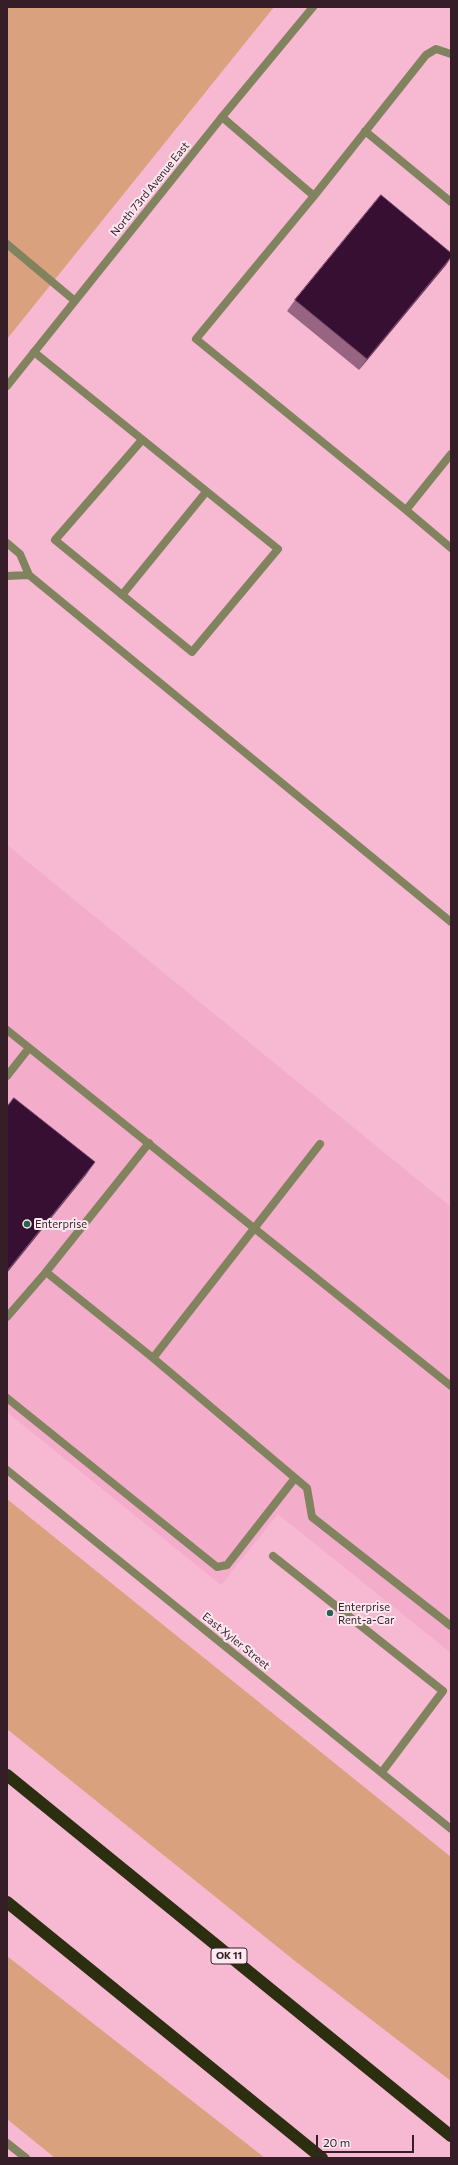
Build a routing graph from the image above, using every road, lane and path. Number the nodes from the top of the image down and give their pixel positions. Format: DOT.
graph roads {
  1 [pos="313,7"];
  2 [pos="451,54"];
  3 [pos="222,117"];
  4 [pos="365,131"];
  5 [pos="314,196"];
  6 [pos="451,202"];
  7 [pos="7,244"];
  8 [pos="75,301"];
  9 [pos="34,352"];
  10 [pos="7,386"];
  11 [pos="142,440"];
  12 [pos="451,454"];
  13 [pos="206,492"];
  14 [pos="406,510"];
  15 [pos="7,543"];
  16 [pos="451,548"];
  17 [pos="29,575"];
  18 [pos="7,576"];
  19 [pos="122,595"];
  20 [pos="451,922"];
  21 [pos="7,1030"];
  22 [pos="29,1048"];
  23 [pos="7,1076"];
  24 [pos="149,1143"];
  25 [pos="320,1144"];
  26 [pos="255,1229"];
  27 [pos="46,1272"];
  28 [pos="7,1317"];
  29 [pos="153,1358"];
  30 [pos="451,1386"];
  31 [pos="7,1398"];
  32 [pos="7,1470"];
  33 [pos="295,1478"];
  34 [pos="273,1556"];
  35 [pos="451,1626"];
  36 [pos="382,1772"];
  37 [pos="7,1775"];
  38 [pos="451,1829"];
  39 [pos="7,1902"];
  40 [pos="451,2136"];
  41 [pos="7,2142"];
  42 [pos="26,2158"];
  43 [pos="322,2158"];
  1 -- 3 [label="street, North 73rd Avenue East"];
  2 -- 4 [label="street"];
  3 -- 5 [label="street"];
  3 -- 8 [label="street, North 73rd Avenue East"];
  4 -- 5 [label="street"];
  4 -- 6 [label="street"];
  5 -- 14 [label="street"];
  7 -- 8 [label="street"];
  8 -- 9 [label="street, North 73rd Avenue East"];
  9 -- 10 [label="street, North 73rd Avenue East"];
  9 -- 11 [label="street"];
  11 -- 13 [label="street"];
  11 -- 19 [label="street"];
  12 -- 14 [label="street"];
  13 -- 19 [label="street"];
  13 -- 19 [label="street"];
  14 -- 16 [label="street"];
  15 -- 17 [label="street"];
  17 -- 18 [label="street"];
  17 -- 20 [label="street"];
  21 -- 22 [label="street"];
  22 -- 23 [label="street"];
  22 -- 24 [label="street"];
  24 -- 26 [label="street"];
  24 -- 27 [label="street"];
  25 -- 26 [label="street"];
  26 -- 29 [label="street"];
  26 -- 30 [label="street"];
  27 -- 28 [label="street"];
  27 -- 29 [label="street"];
  29 -- 33 [label="street"];
  31 -- 33 [label="street"];
  32 -- 36 [label="street, East Xyler Street"];
  33 -- 35 [label="street"];
  34 -- 36 [label="street"];
  36 -- 38 [label="street, East Xyler Street"];
  37 -- 40 [label="highway, OK 11"];
  39 -- 43 [label="highway"];
  41 -- 42 [label="street"];
}
